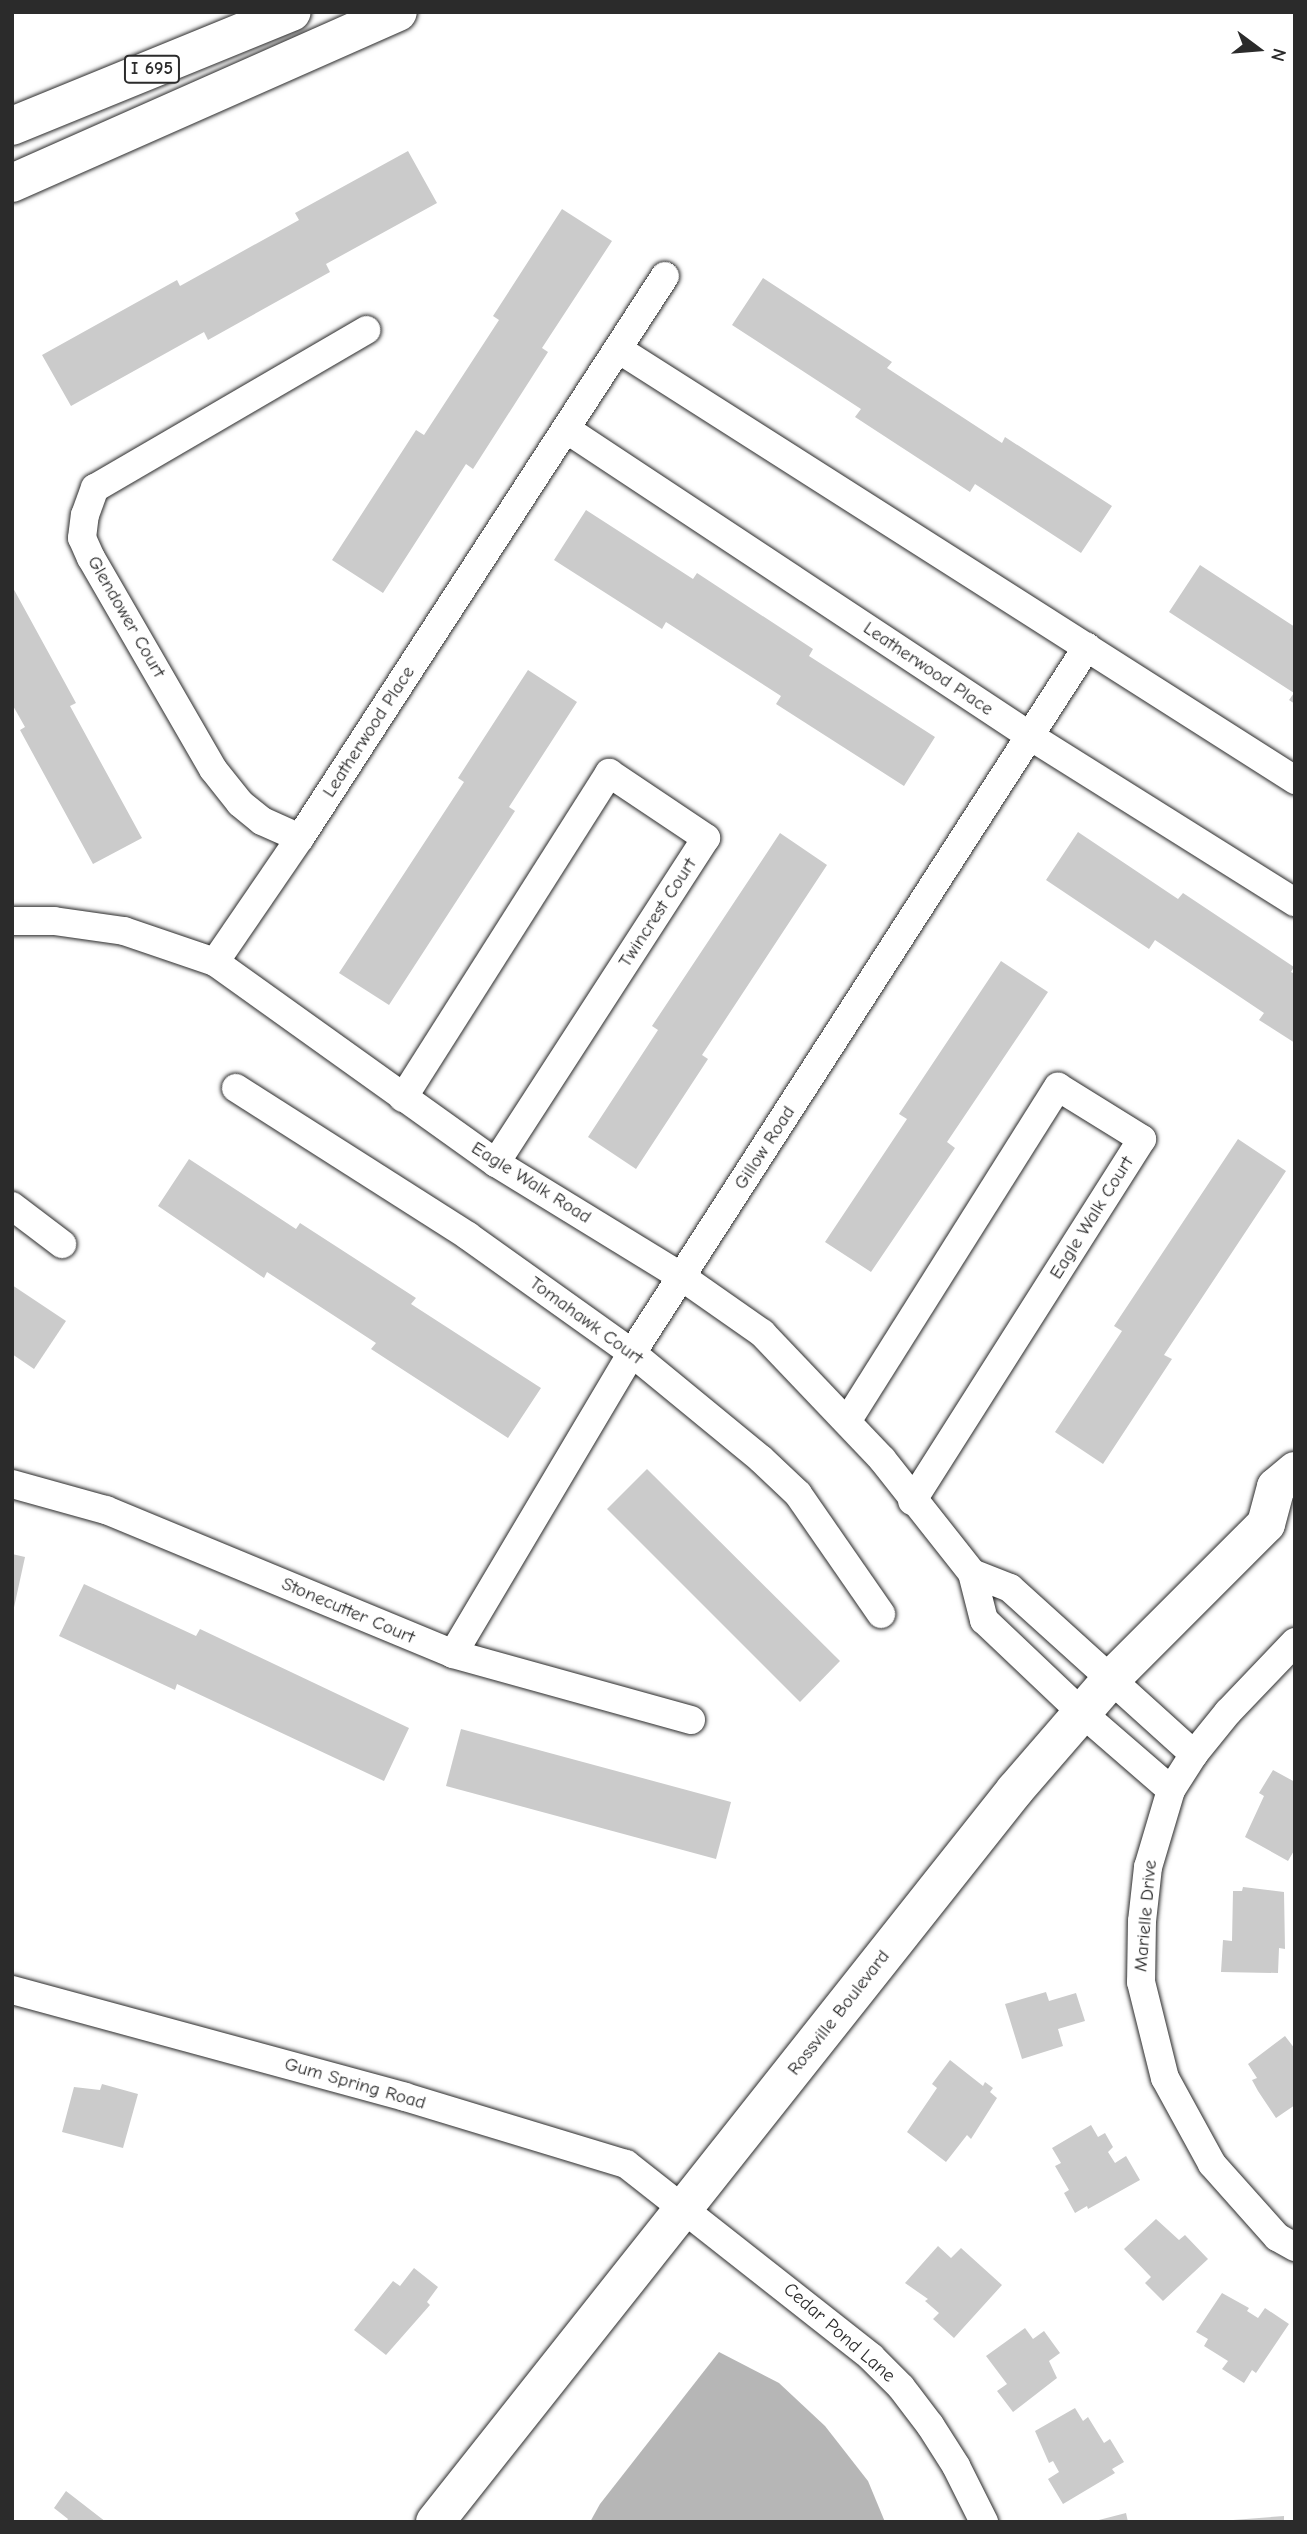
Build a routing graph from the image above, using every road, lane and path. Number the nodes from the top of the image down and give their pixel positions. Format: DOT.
graph roads {
  1 [pos="292,12"];
  2 [pos="398,12"];
  3 [pos="12,127"];
  4 [pos="12,183"];
  5 [pos="665,276"];
  6 [pos="366,330"];
  7 [pos="618,349"];
  8 [pos="566,429"];
  9 [pos="1087,647"];
  10 [pos="1030,736"];
  11 [pos="1295,780"];
  12 [pos="300,838"];
  13 [pos="1295,902"];
  14 [pos="12,921"];
  15 [pos="215,962"];
  16 [pos="236,1088"];
  17 [pos="403,1098"];
  18 [pos="496,1163"];
  19 [pos="12,1206"];
  20 [pos="62,1244"];
  21 [pos="682,1277"];
  22 [pos="632,1353"];
  23 [pos="848,1420"];
  24 [pos="1295,1471"];
  25 [pos="12,1484"];
  26 [pos="912,1501"];
  27 [pos="1280,1523"];
  28 [pos="972,1573"];
  29 [pos="881,1614"];
  30 [pos="1295,1642"];
  31 [pos="453,1654"];
  32 [pos="1111,1679"];
  33 [pos="1081,1713"];
  34 [pos="691,1720"];
  35 [pos="1194,1754"];
  36 [pos="1171,1790"];
  37 [pos="12,1990"];
  38 [pos="685,2207"];
  39 [pos="1295,2247"];
  40 [pos="435,2522"];
  41 [pos="984,2522"];
  1 -- 3 [label="main road, I 695"];
  2 -- 4 [label="main road"];
  5 -- 7 [label="street, Leatherwood Place"];
  6 -- 12 [label="street, Glendower Court"];
  7 -- 8 [label="street, Leatherwood Place"];
  7 -- 9 [label="street"];
  8 -- 10 [label="street, Leatherwood Place"];
  8 -- 12 [label="street, Leatherwood Place"];
  9 -- 10 [label="street, Gillow Road"];
  9 -- 11 [label="street"];
  10 -- 13 [label="street, Leatherwood Place"];
  10 -- 21 [label="street, Gillow Road"];
  12 -- 15 [label="street, Leatherwood Place"];
  14 -- 15 [label="street, Eagle Walk Road"];
  15 -- 17 [label="street, Eagle Walk Road"];
  16 -- 22 [label="street, Tomahawk Court"];
  17 -- 18 [label="street, Eagle Walk Road"];
  17 -- 18 [label="street, Twincrest Court"];
  18 -- 21 [label="street, Eagle Walk Road"];
  19 -- 20 [label="street"];
  21 -- 22 [label="street, Gillow Road"];
  21 -- 23 [label="street, Eagle Walk Road"];
  22 -- 29 [label="street, Tomahawk Court"];
  22 -- 31 [label="street, Gillow Road"];
  23 -- 26 [label="street, Eagle Walk Road"];
  23 -- 26 [label="street, Eagle Walk Court"];
  24 -- 27 [label="main road, Rossville Boulevard"];
  25 -- 31 [label="street, Stonecutter Court"];
  26 -- 28 [label="street, Eagle Walk Road"];
  27 -- 32 [label="main road, Rossville Boulevard"];
  28 -- 32 [label="street, Eagle Walk Road"];
  28 -- 33 [label="street, Eagle Walk Road"];
  30 -- 35 [label="street, Marielle Drive"];
  31 -- 34 [label="street, Stonecutter Court"];
  32 -- 33 [label="main road, Rossville Boulevard"];
  32 -- 35 [label="street"];
  33 -- 36 [label="street"];
  33 -- 38 [label="main road, Rossville Boulevard"];
  35 -- 36 [label="street, Marielle Drive"];
  36 -- 39 [label="street, Marielle Drive"];
  37 -- 38 [label="street, Gum Spring Road"];
  38 -- 40 [label="main road, Rossville Boulevard"];
  38 -- 41 [label="street, Cedar Pond Lane"];
}
